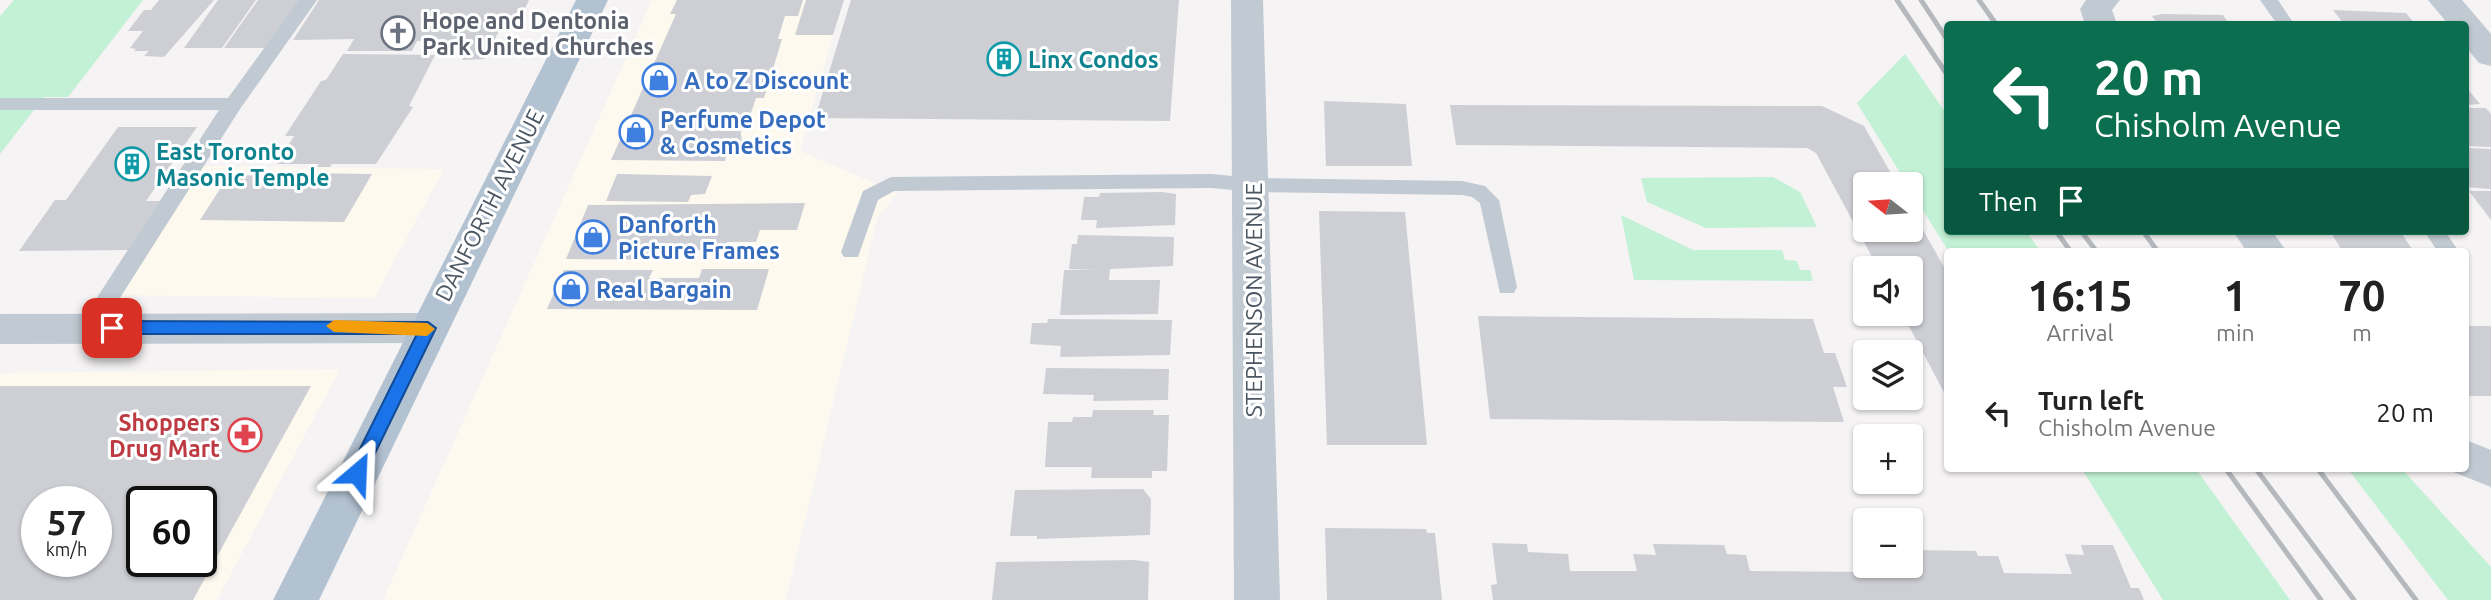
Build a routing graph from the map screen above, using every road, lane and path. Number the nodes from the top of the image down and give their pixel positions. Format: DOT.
graph roads {
  1 [pos="308,0"];
  2 [pos="592,0"];
  3 [pos="1247,0"];
  4 [pos="2104,0"];
  5 [pos="2269,0"];
  6 [pos="2444,0"];
  7 [pos="2100,21"];
  8 [pos="2284,21"];
  9 [pos="2462,21"];
  10 [pos="2469,30"];
  11 [pos="2491,55"];
  12 [pos="0,104"];
  13 [pos="233,104"];
  14 [pos="1252,186"];
  15 [pos="851,252"];
  16 [pos="1507,287"];
  17 [pos="0,328"];
  18 [pos="89,328"];
  19 [pos="428,328"];
  20 [pos="2469,459"];
  21 [pos="2491,469"];
  22 [pos="296,600"];
  23 [pos="1257,600"];
  1 -- 13 [label="lane"];
  2 -- 19 [label="main road, DANFORTH AVENUE"];
  3 -- 14 [label="street, STEPHENSON AVENUE"];
  4 -- 7 [label="street"];
  5 -- 8 [label="lane"];
  6 -- 9 [label="street"];
  10 -- 11 [label="street"];
  12 -- 13 [label="lane"];
  13 -- 18 [label="lane"];
  14 -- 15 [label="lane"];
  14 -- 16 [label="lane"];
  14 -- 23 [label="street, STEPHENSON AVENUE"];
  17 -- 18 [label="street"];
  18 -- 19 [label="street"];
  19 -- 22 [label="main road, DANFORTH AVENUE"];
  20 -- 21 [label="street"];
}
